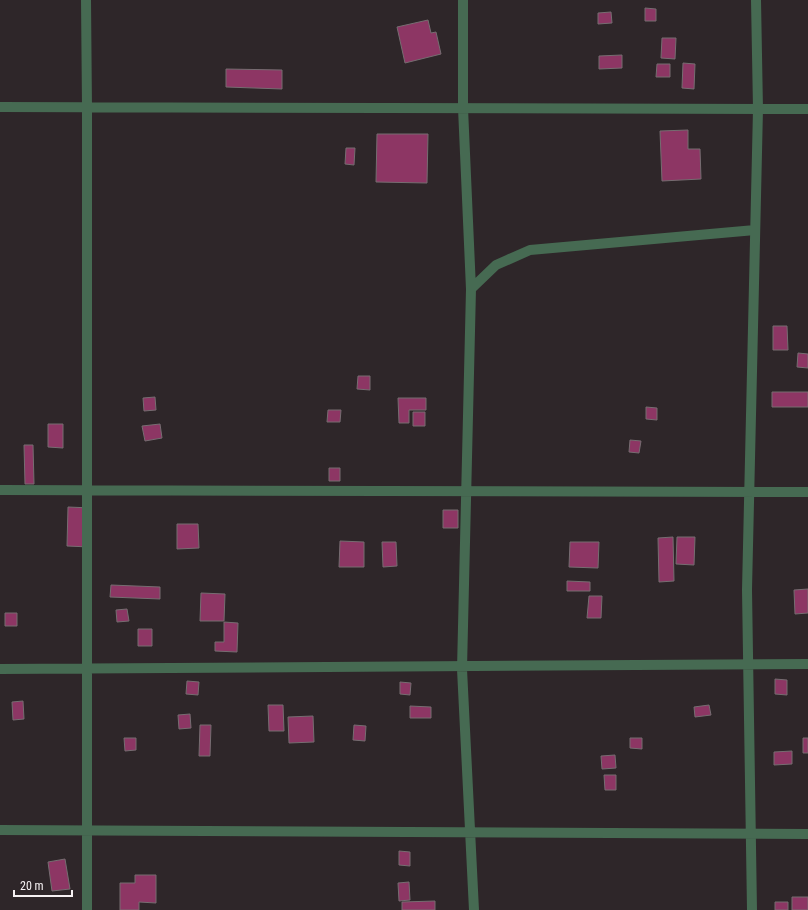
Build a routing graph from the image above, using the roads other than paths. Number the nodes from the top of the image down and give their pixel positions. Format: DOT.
graph roads {
  1 [pos="86,0"];
  2 [pos="463,0"];
  3 [pos="756,0"];
  4 [pos="0,107"];
  5 [pos="87,107"];
  6 [pos="463,108"];
  7 [pos="758,109"];
  8 [pos="808,109"];
  9 [pos="755,230"];
  10 [pos="471,289"];
  11 [pos="0,490"];
  12 [pos="87,490"];
  13 [pos="466,492"];
  14 [pos="749,492"];
  15 [pos="808,492"];
  16 [pos="748,664"];
  17 [pos="808,664"];
  18 [pos="462,666"];
  19 [pos="87,668"];
  20 [pos="0,669"];
  21 [pos="0,830"];
  22 [pos="87,830"];
  23 [pos="470,832"];
  24 [pos="751,833"];
  25 [pos="808,834"];
  26 [pos="87,910"];
  27 [pos="474,910"];
  28 [pos="752,910"];
  1 -- 5 [label="street"];
  2 -- 6 [label="street"];
  3 -- 7 [label="street"];
  4 -- 5 [label="street"];
  5 -- 6 [label="street"];
  5 -- 12 [label="street"];
  6 -- 7 [label="street"];
  6 -- 10 [label="street"];
  7 -- 8 [label="street"];
  7 -- 9 [label="street"];
  9 -- 10 [label="street"];
  9 -- 14 [label="street"];
  10 -- 13 [label="street"];
  11 -- 12 [label="street"];
  12 -- 13 [label="street"];
  12 -- 19 [label="street"];
  13 -- 14 [label="street"];
  13 -- 18 [label="street"];
  14 -- 15 [label="street"];
  14 -- 16 [label="street"];
  16 -- 17 [label="street"];
  16 -- 18 [label="street"];
  16 -- 24 [label="street"];
  18 -- 19 [label="street"];
  18 -- 23 [label="street"];
  19 -- 20 [label="street"];
  19 -- 22 [label="street"];
  21 -- 22 [label="street"];
  22 -- 23 [label="street"];
  22 -- 26 [label="street"];
  23 -- 24 [label="street"];
  23 -- 27 [label="street"];
  24 -- 25 [label="street"];
  24 -- 28 [label="street"];
}
